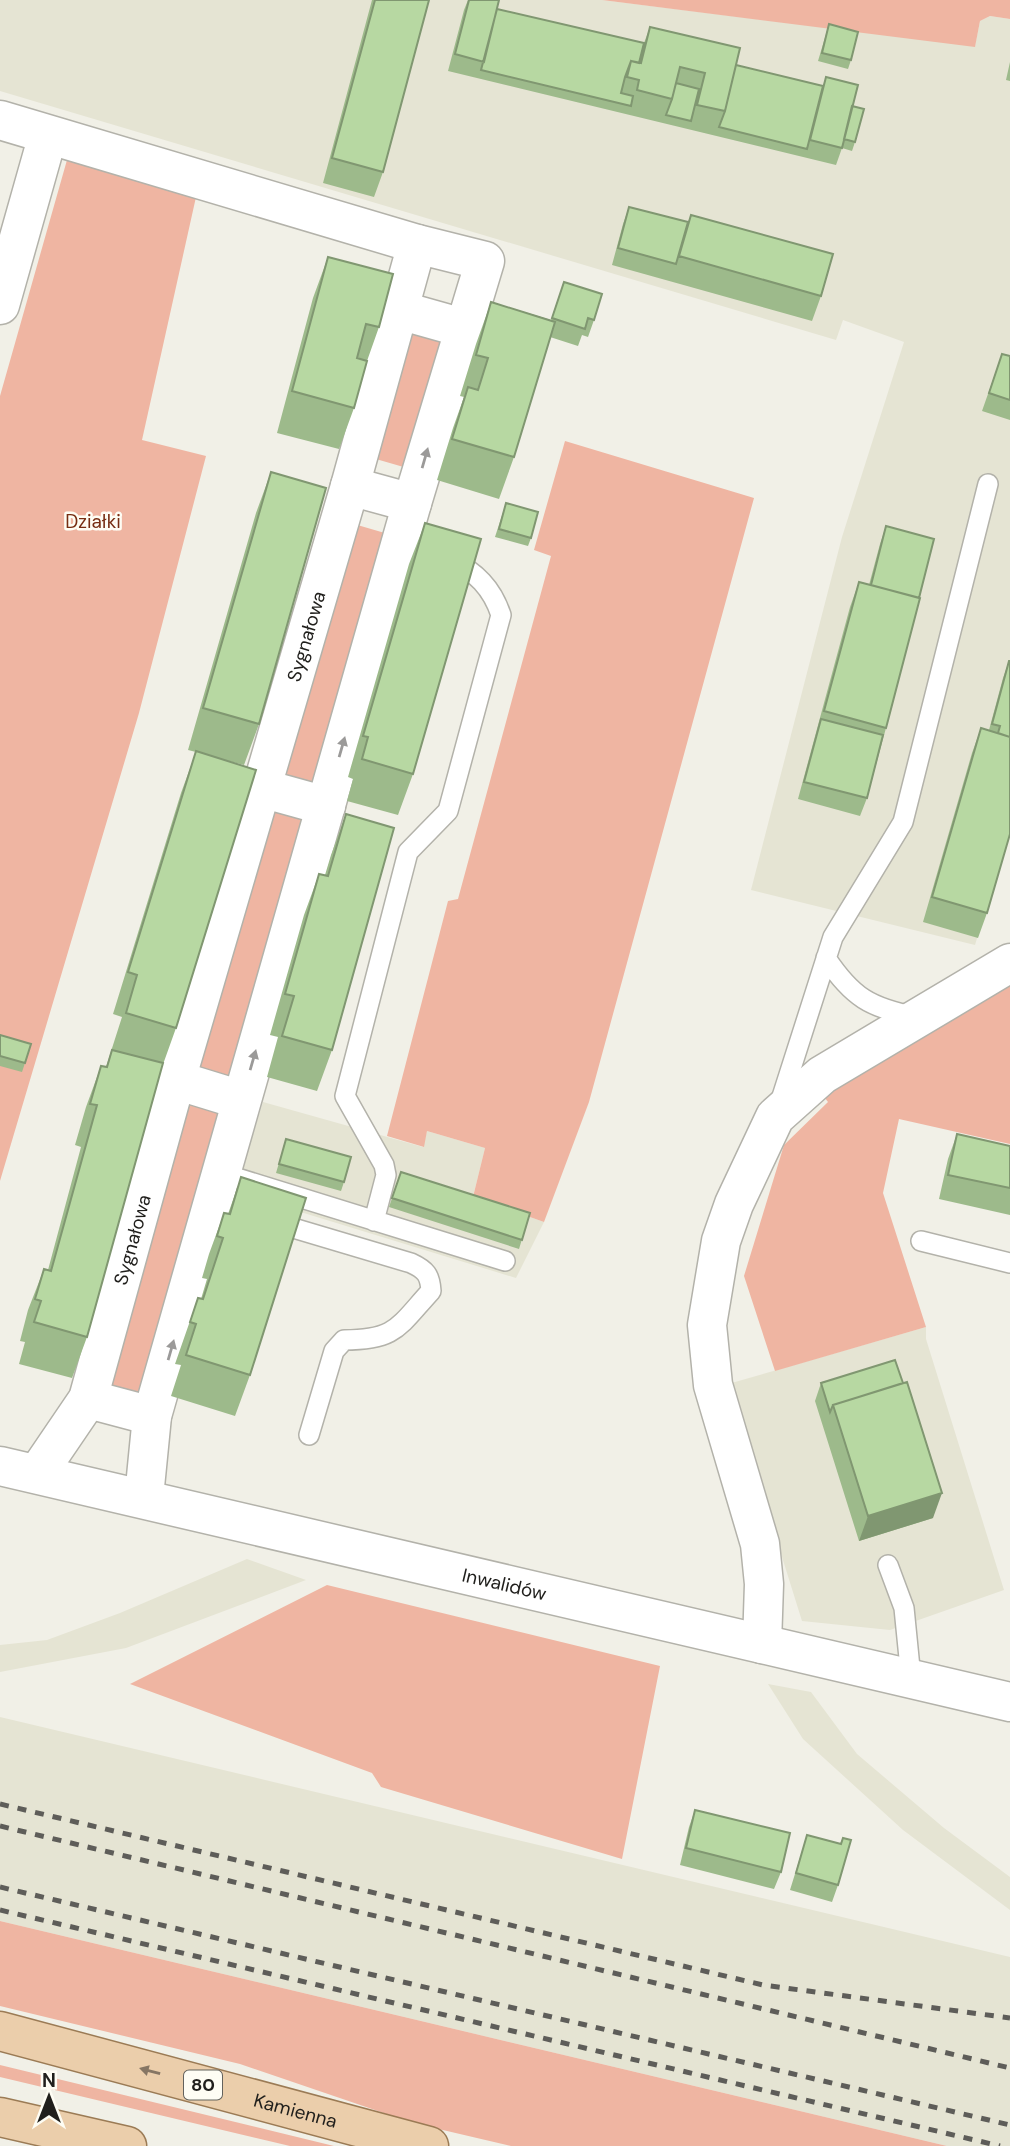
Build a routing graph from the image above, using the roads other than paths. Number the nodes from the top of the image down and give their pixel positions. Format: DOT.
graph roads {
  1 [pos="0,120"];
  2 [pos="48,135"];
  3 [pos="418,244"];
  4 [pos="0,305"];
  5 [pos="399,310"];
  6 [pos="463,328"];
  7 [pos="988,484"];
  8 [pos="350,486"];
  9 [pos="420,535"];
  10 [pos="261,788"];
  11 [pos="326,821"];
  12 [pos="383,845"];
  13 [pos="408,852"];
  14 [pos="826,958"];
  15 [pos="1010,963"];
  16 [pos="918,1017"];
  17 [pos="176,1080"];
  18 [pos="241,1100"];
  19 [pos="775,1117"];
  20 [pos="219,1195"];
  21 [pos="251,1216"];
  22 [pos="374,1221"];
  23 [pos="921,1241"];
  24 [pos="505,1261"];
  25 [pos="1010,1264"];
  26 [pos="88,1399"];
  27 [pos="152,1416"];
  28 [pos="309,1435"];
  29 [pos="0,1466"];
  30 [pos="37,1474"];
  31 [pos="144,1497"];
  32 [pos="888,1565"];
  33 [pos="762,1644"];
  34 [pos="911,1678"];
  35 [pos="1010,1702"];
  36 [pos="0,2031"];
  37 [pos="0,2117"];
  38 [pos="127,2146"];
  39 [pos="429,2146"];
  1 -- 2 [label="street"];
  2 -- 3 [label="street"];
  2 -- 4 [label="street"];
  3 -- 5 [label="street, Sygnałowa"];
  3 -- 6 [label="street"];
  5 -- 6 [label="street"];
  5 -- 8 [label="street, Sygnałowa"];
  9 -- 6 [label="street, one-way"];
  7 -- 14 [label="lane"];
  8 -- 9 [label="street"];
  8 -- 10 [label="street, Sygnałowa"];
  11 -- 9 [label="street, one-way"];
  9 -- 13 [label="lane"];
  10 -- 11 [label="street"];
  10 -- 17 [label="street, Sygnałowa"];
  18 -- 11 [label="street, one-way"];
  12 -- 13 [label="lane"];
  13 -- 22 [label="lane"];
  14 -- 16 [label="lane"];
  14 -- 19 [label="lane"];
  15 -- 16 [label="street"];
  16 -- 19 [label="street"];
  17 -- 18 [label="street"];
  17 -- 26 [label="street, Sygnałowa"];
  18 -- 20 [label="street"];
  19 -- 33 [label="street"];
  20 -- 22 [label="lane"];
  27 -- 20 [label="street, one-way"];
  21 -- 28 [label="lane"];
  22 -- 24 [label="lane"];
  23 -- 25 [label="lane"];
  26 -- 27 [label="street"];
  26 -- 30 [label="street, Sygnałowa"];
  27 -- 31 [label="street"];
  29 -- 30 [label="street, Inwalidów"];
  30 -- 31 [label="street, Inwalidów"];
  31 -- 33 [label="street, Inwalidów"];
  32 -- 34 [label="lane"];
  33 -- 34 [label="street, Inwalidów"];
  34 -- 35 [label="street, Inwalidów"];
  39 -- 36 [label="main road, Kamienna / 80, one-way"];
  37 -- 38 [label="main road"];
}
